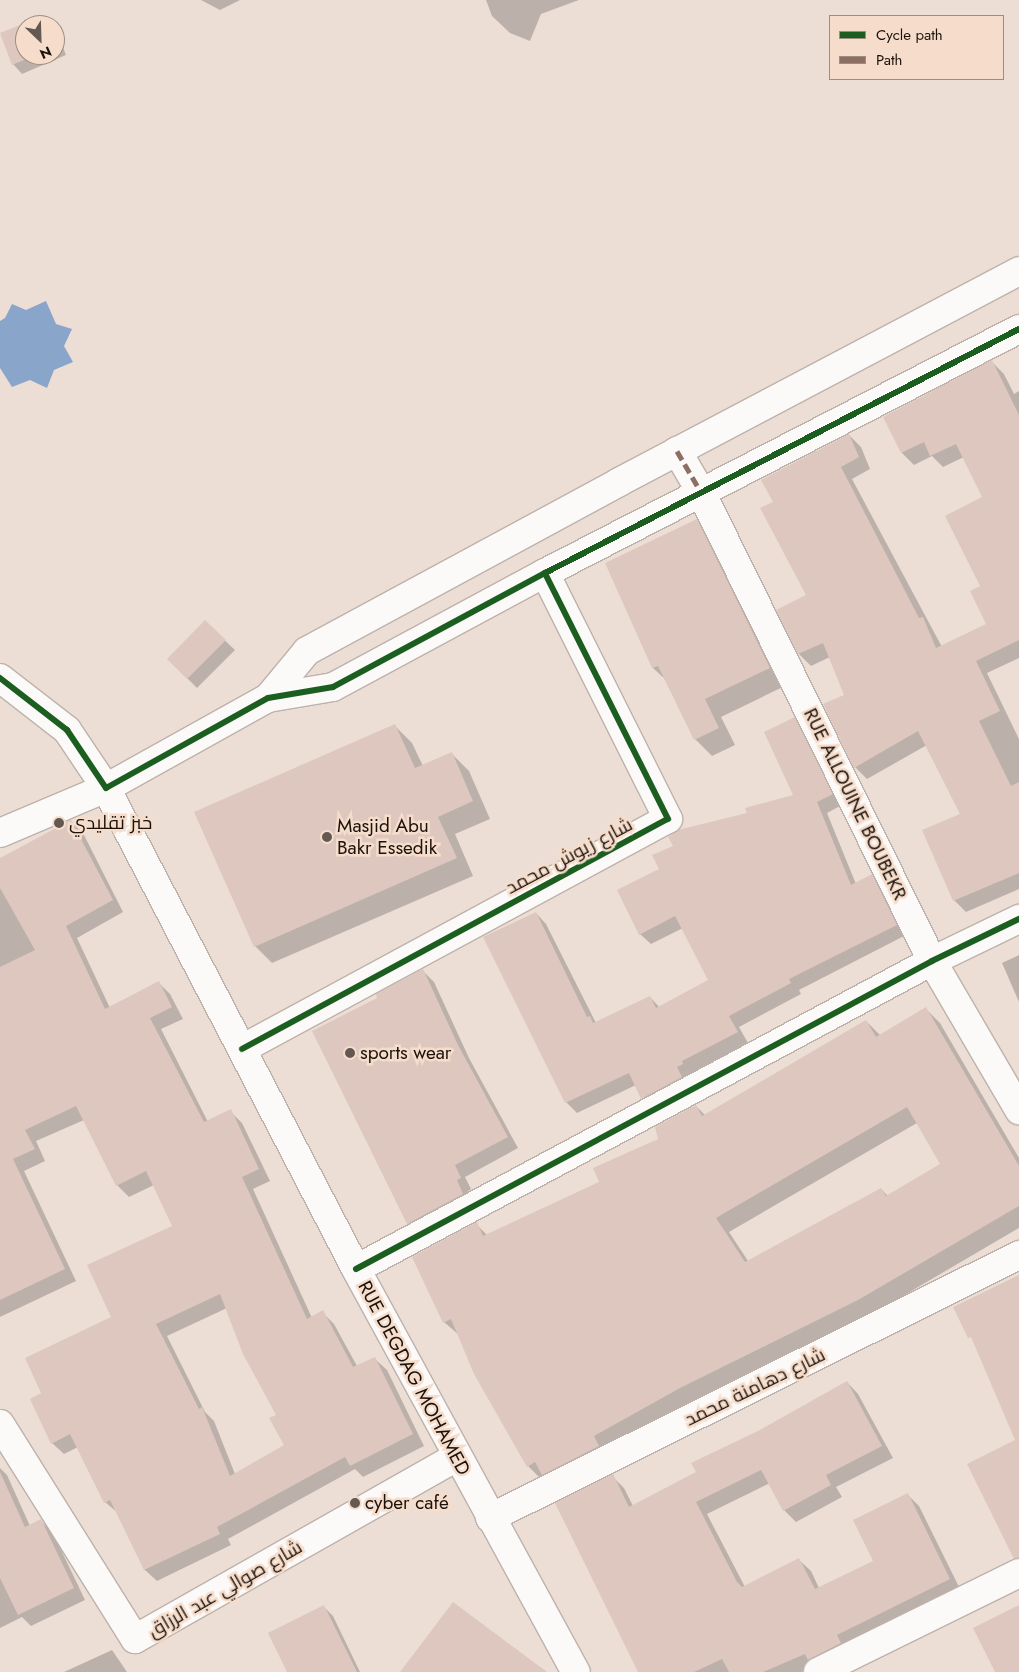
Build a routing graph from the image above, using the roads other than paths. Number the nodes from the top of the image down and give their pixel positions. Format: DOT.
graph roads {
  1 [pos="1019,271"];
  2 [pos="1019,329"];
  3 [pos="677,451"];
  4 [pos="701,492"];
  5 [pos="545,573"];
  6 [pos="0,678"];
  7 [pos="268,698"];
  8 [pos="106,788"];
  9 [pos="0,833"];
  10 [pos="1019,919"];
  11 [pos="932,961"];
  12 [pos="242,1049"];
  13 [pos="1019,1110"];
  14 [pos="1019,1255"];
  15 [pos="356,1270"];
  16 [pos="0,1424"];
  17 [pos="457,1457"];
  18 [pos="490,1518"];
  19 [pos="1019,1573"];
  20 [pos="576,1672"];
  21 [pos="818,1672"];
  1 -- 3 [label="street"];
  2 -- 4 [label="street"];
  3 -- 4 [label="street, RUE ALLOUINE BOUBEKR"];
  3 -- 7 [label="street"];
  4 -- 5 [label="street"];
  4 -- 11 [label="street, RUE ALLOUINE BOUBEKR"];
  5 -- 7 [label="street"];
  5 -- 12 [label="street, شارع زيوش محمد"];
  6 -- 8 [label="street, RUE DEGDAG MOHAMED"];
  7 -- 8 [label="street"];
  8 -- 9 [label="street"];
  8 -- 12 [label="street, RUE DEGDAG MOHAMED"];
  10 -- 11 [label="street"];
  11 -- 13 [label="street, RUE ALLOUINE BOUBEKR"];
  11 -- 15 [label="street"];
  12 -- 15 [label="street, RUE DEGDAG MOHAMED"];
  14 -- 18 [label="street, شارع دهامنة محمد"];
  15 -- 17 [label="street, RUE DEGDAG MOHAMED"];
  16 -- 17 [label="street, شارع صوالي عبد الرزاق"];
  17 -- 18 [label="street, RUE DEGDAG MOHAMED"];
  18 -- 20 [label="street, RUE DEGDAG MOHAMED"];
  19 -- 21 [label="street"];
}
